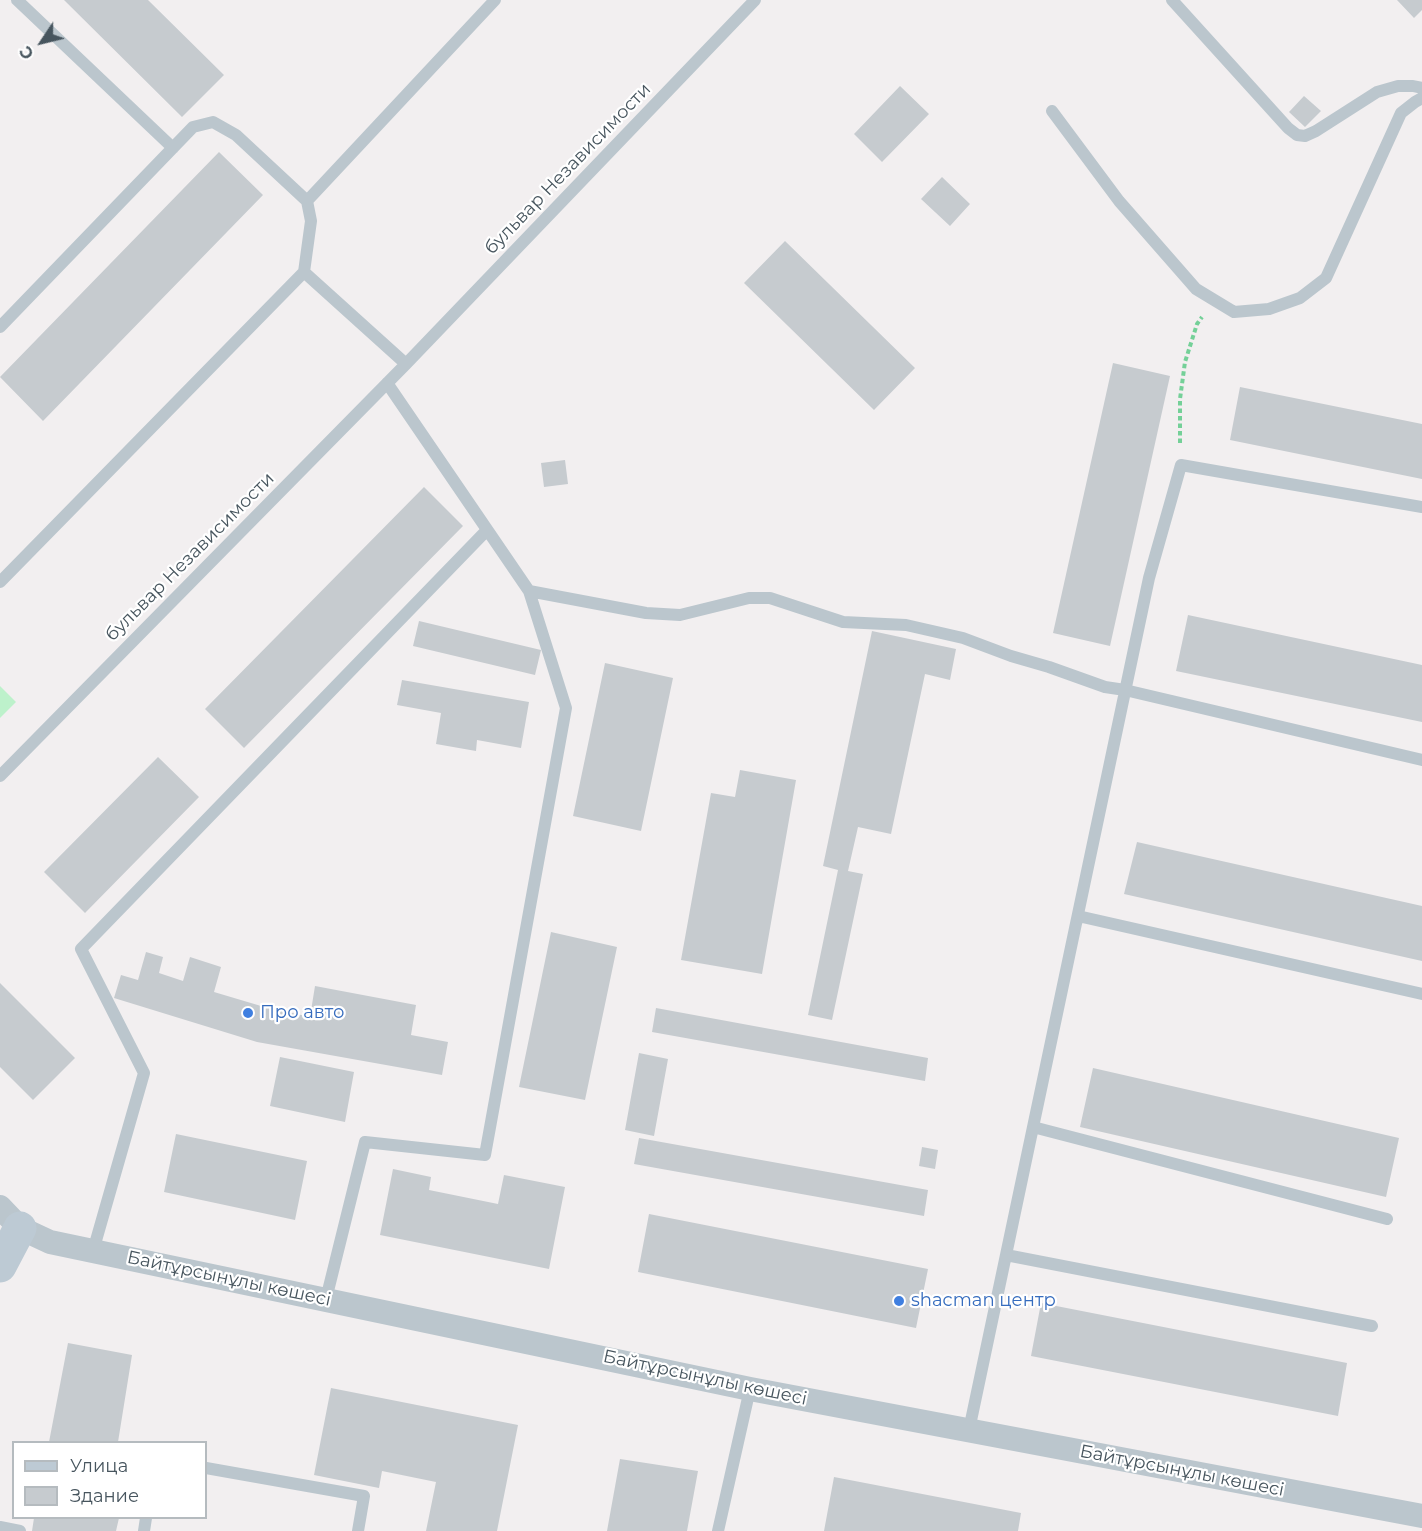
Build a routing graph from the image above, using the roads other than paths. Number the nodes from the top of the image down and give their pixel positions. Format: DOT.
graph roads {
  1 [pos="17,0"];
  2 [pos="495,0"];
  3 [pos="755,0"];
  4 [pos="1172,0"];
  5 [pos="1422,88"];
  6 [pos="1422,98"];
  7 [pos="1052,111"];
  8 [pos="173,148"];
  9 [pos="308,201"];
  10 [pos="304,272"];
  11 [pos="0,327"];
  12 [pos="406,364"];
  13 [pos="387,383"];
  14 [pos="1422,507"];
  15 [pos="487,530"];
  16 [pos="0,582"];
  17 [pos="529,591"];
  18 [pos="1125,690"];
  19 [pos="1422,760"];
  20 [pos="0,776"];
  21 [pos="1078,916"];
  22 [pos="1422,994"];
  23 [pos="1033,1127"];
  24 [pos="10,1218"];
  25 [pos="1387,1219"];
  26 [pos="93,1251"];
  27 [pos="1006,1255"];
  28 [pos="0,1266"];
  29 [pos="326,1299"];
  30 [pos="1372,1326"];
  31 [pos="750,1389"];
  32 [pos="969,1430"];
  33 [pos="207,1468"];
  34 [pos="1422,1516"];
  35 [pos="0,1527"];
  36 [pos="20,1531"];
  37 [pos="358,1531"];
  38 [pos="718,1531"];
  1 -- 8 [label="lane"];
  2 -- 9 [label="lane"];
  3 -- 12 [label="lane, бульвар Независимости"];
  4 -- 5 [label="lane"];
  6 -- 7 [label="lane"];
  8 -- 9 [label="lane"];
  8 -- 11 [label="lane"];
  9 -- 10 [label="lane"];
  10 -- 12 [label="lane"];
  10 -- 16 [label="lane"];
  12 -- 13 [label="lane, бульвар Независимости"];
  13 -- 15 [label="lane"];
  13 -- 20 [label="lane, бульвар Независимости"];
  14 -- 18 [label="lane"];
  15 -- 17 [label="lane"];
  15 -- 26 [label="lane"];
  17 -- 18 [label="lane"];
  17 -- 29 [label="lane"];
  18 -- 19 [label="lane"];
  18 -- 21 [label="lane"];
  21 -- 22 [label="lane"];
  21 -- 23 [label="lane"];
  23 -- 25 [label="lane"];
  23 -- 27 [label="lane"];
  24 -- 26 [label="street, Байтұрсынұлы көшесі"];
  24 -- 28 [label="street"];
  26 -- 29 [label="street, Байтұрсынұлы көшесі"];
  27 -- 30 [label="lane"];
  27 -- 32 [label="lane"];
  29 -- 31 [label="street, Байтұрсынұлы көшесі"];
  31 -- 32 [label="street, Байтұрсынұлы көшесі"];
  31 -- 38 [label="lane"];
  32 -- 34 [label="street, Байтұрсынұлы көшесі"];
  33 -- 37 [label="lane"];
  35 -- 36 [label="lane"];
}
